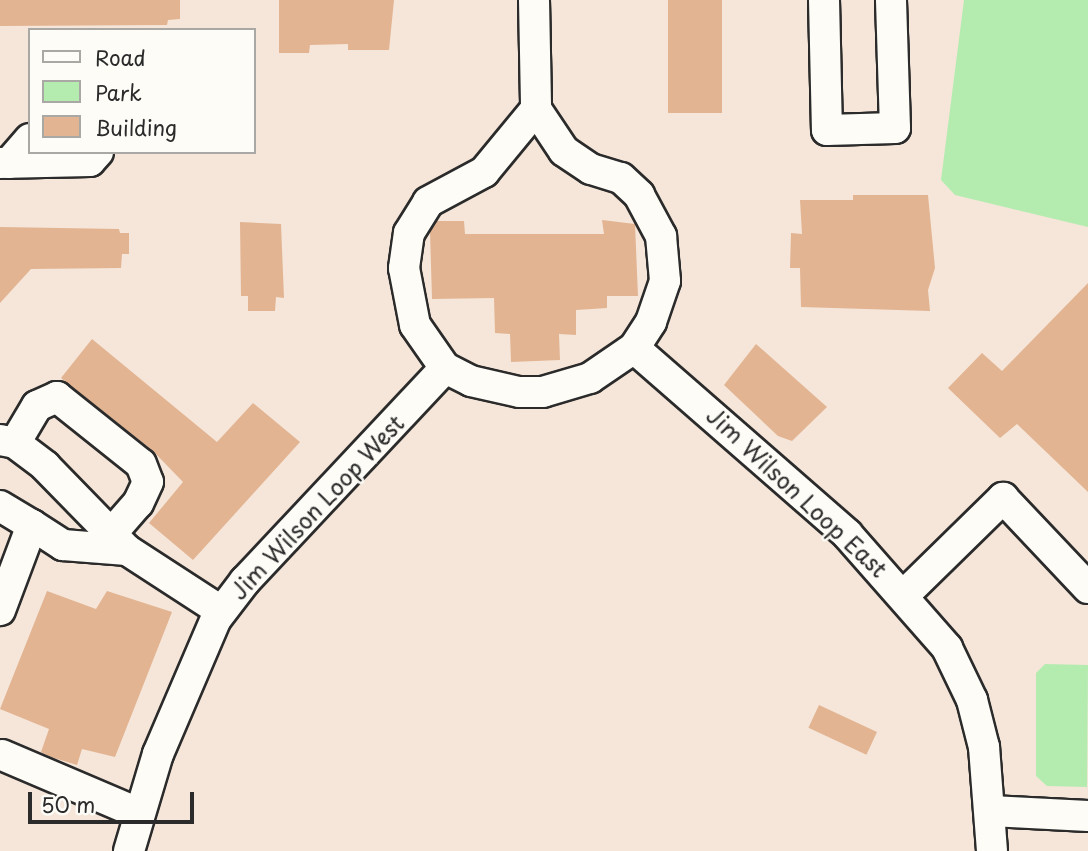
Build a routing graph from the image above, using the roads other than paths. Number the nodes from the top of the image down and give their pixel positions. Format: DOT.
graph roads {
  1 [pos="534,0"];
  2 [pos="824,0"];
  3 [pos="891,0"];
  4 [pos="536,109"];
  5 [pos="28,140"];
  6 [pos="96,154"];
  7 [pos="5,163"];
  8 [pos="634,348"];
  9 [pos="445,368"];
  10 [pos="8,441"];
  11 [pos="0,506"];
  12 [pos="32,525"];
  13 [pos="119,542"];
  14 [pos="1088,588"];
  15 [pos="904,595"];
  16 [pos="0,611"];
  17 [pos="221,611"];
  18 [pos="1,755"];
  19 [pos="991,811"];
  20 [pos="138,813"];
  21 [pos="1088,816"];
  22 [pos="129,851"];
  23 [pos="992,851"];
  1 -- 4 [label="street"];
  2 -- 3 [label="street"];
  4 -- 8 [label="street"];
  4 -- 9 [label="street"];
  5 -- 7 [label="street"];
  6 -- 7 [label="street"];
  8 -- 9 [label="street"];
  8 -- 15 [label="street, Jim Wilson Loop East"];
  9 -- 17 [label="street, Jim Wilson Loop West"];
  10 -- 13 [label="street"];
  10 -- 13 [label="street"];
  11 -- 12 [label="street"];
  12 -- 13 [label="street"];
  12 -- 16 [label="street"];
  13 -- 17 [label="street"];
  14 -- 15 [label="street"];
  15 -- 19 [label="street, Jim Wilson Loop East"];
  17 -- 20 [label="street, Jim Wilson Loop West"];
  18 -- 20 [label="street"];
  19 -- 21 [label="street"];
  19 -- 23 [label="street, Jim Wilson Loop East"];
  20 -- 22 [label="street, Jim Wilson Loop West"];
}
